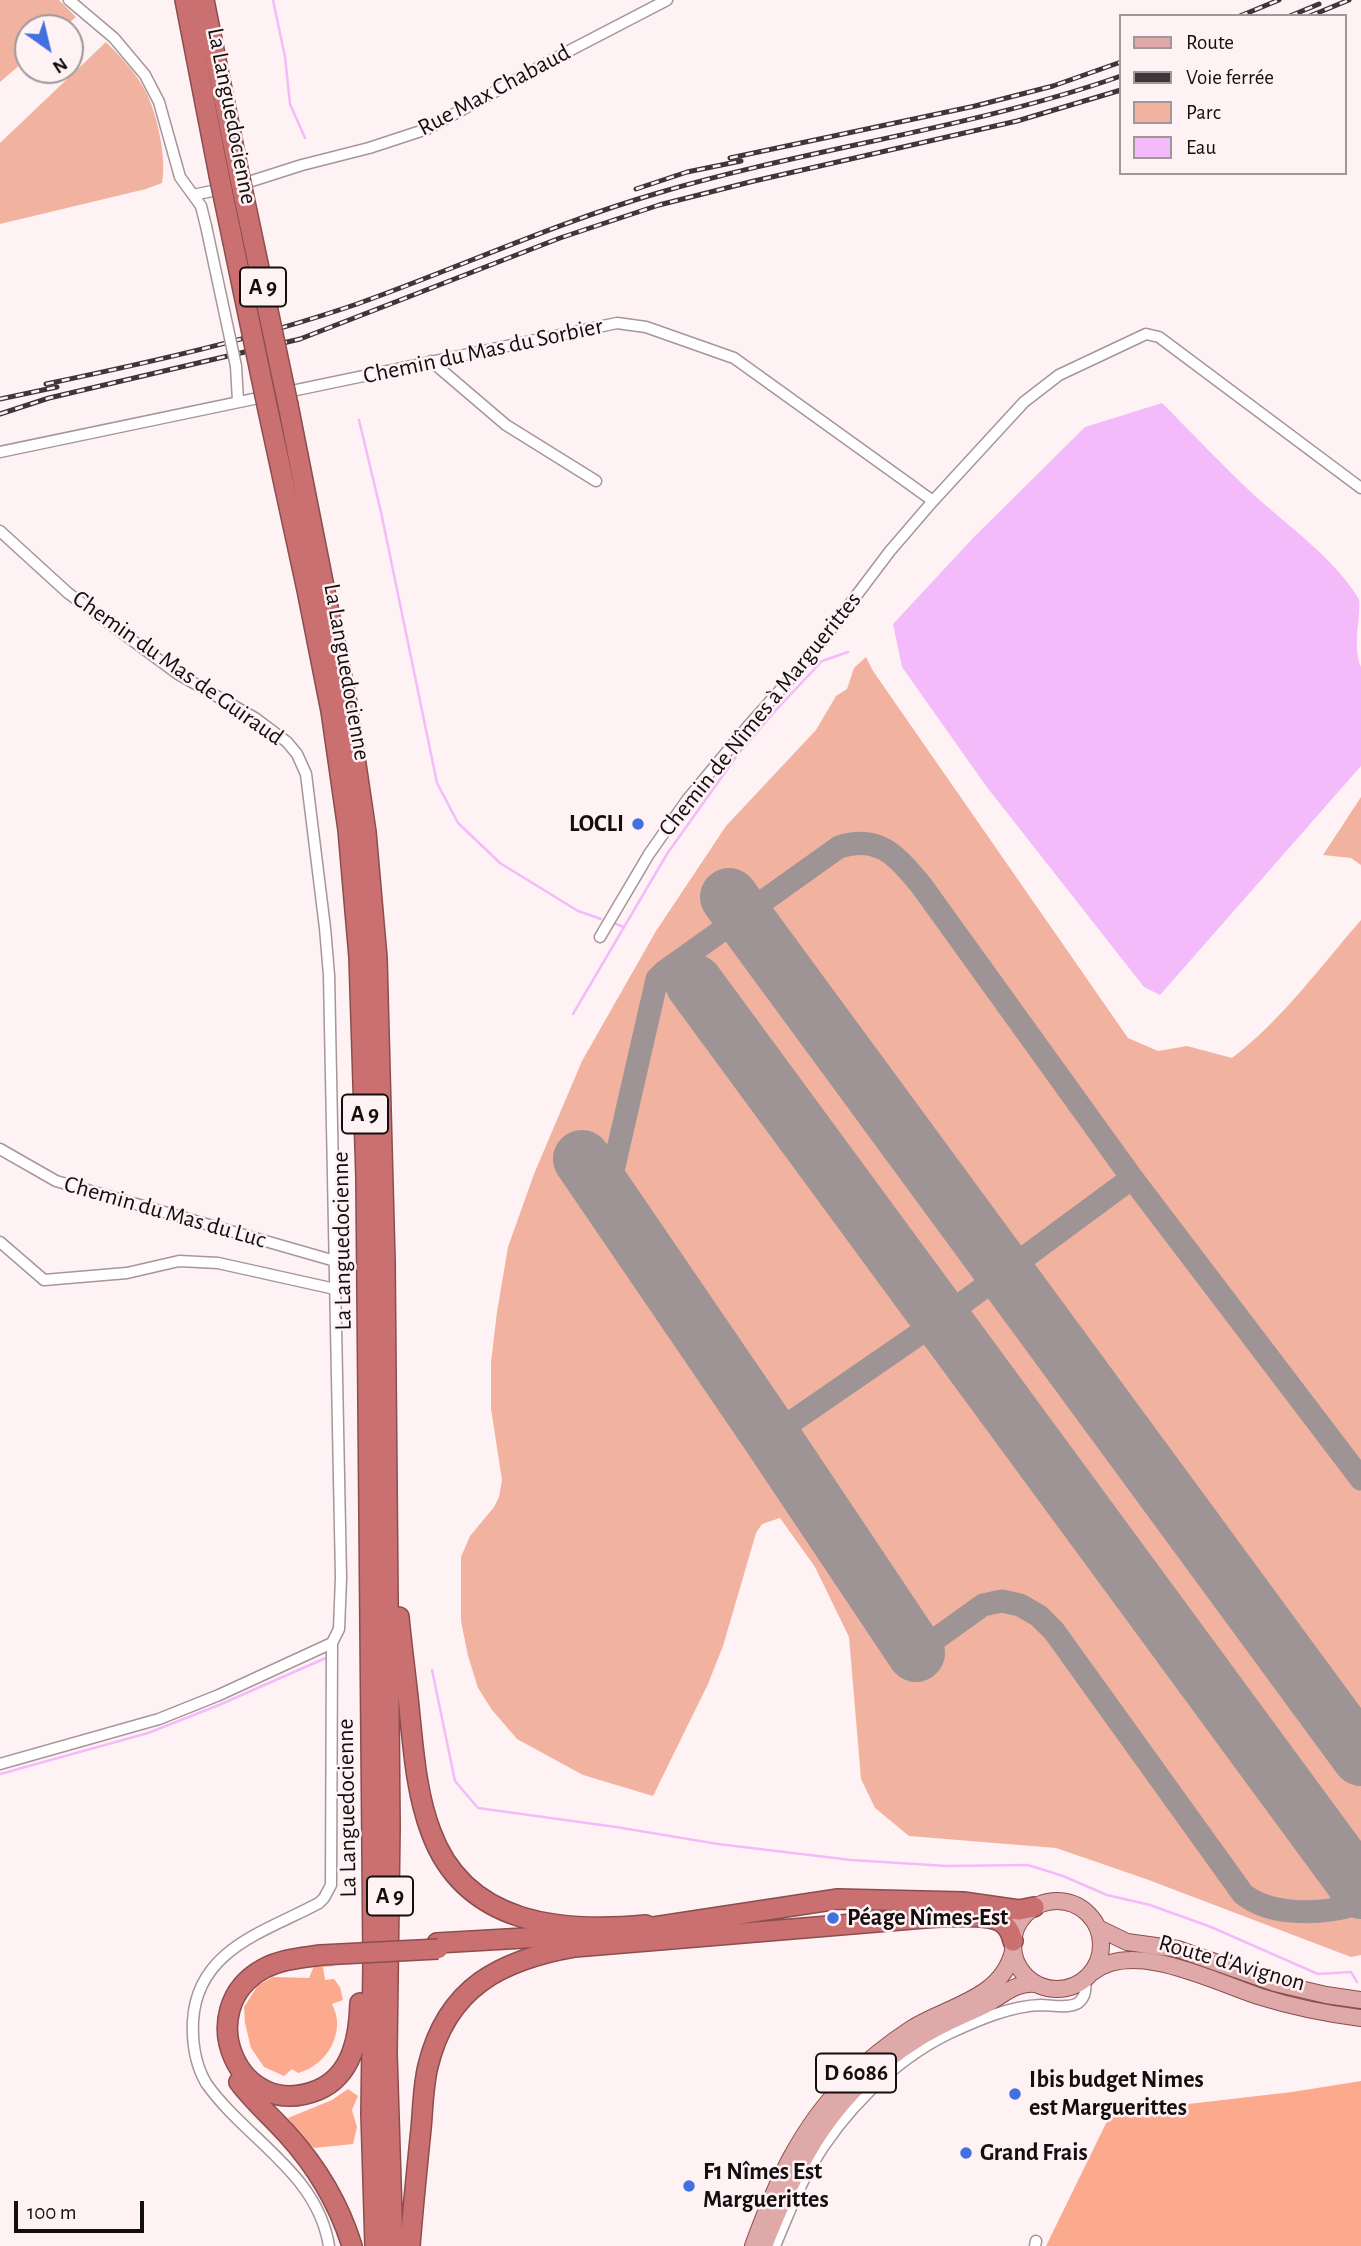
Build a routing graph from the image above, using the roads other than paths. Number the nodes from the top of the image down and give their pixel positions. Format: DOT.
graph roads {
  1 [pos="69,0"];
  2 [pos="185,0"];
  3 [pos="204,0"];
  4 [pos="667,0"];
  5 [pos="193,195"];
  6 [pos="431,361"];
  7 [pos="238,401"];
  8 [pos="0,452"];
  9 [pos="596,481"];
  10 [pos="1361,488"];
  11 [pos="933,501"];
  12 [pos="0,531"];
  13 [pos="600,937"];
  14 [pos="0,1149"];
  15 [pos="0,1242"];
  16 [pos="335,1261"];
  17 [pos="335,1289"];
  18 [pos="388,1546"];
  19 [pos="332,1643"];
  20 [pos="0,1765"];
  21 [pos="1034,1907"];
  22 [pos="1098,1928"];
  23 [pos="683,1930"];
  24 [pos="1013,1946"];
  25 [pos="321,1952"];
  26 [pos="373,1962"];
  27 [pos="1089,1975"];
  28 [pos="1035,1984"];
  29 [pos="1361,2000"];
  30 [pos="1361,2018"];
  31 [pos="329,2246"];
  32 [pos="352,2246"];
  33 [pos="375,2246"];
  34 [pos="393,2246"];
  35 [pos="411,2246"];
  36 [pos="752,2246"];
  37 [pos="764,2246"];
  38 [pos="775,2246"];
  1 -- 5 [label="street"];
  2 -- 26 [label="highway, La Languedocienne / A 9, bridge"];
  3 -- 18 [label="highway, La Languedocienne / A 9, bridge"];
  4 -- 5 [label="street, Rue Max Chabaud"];
  5 -- 7 [label="street, bridge"];
  6 -- 7 [label="street, Chemin du Mas du Sorbier"];
  6 -- 9 [label="street"];
  6 -- 11 [label="street, Chemin du Mas du Sorbier"];
  7 -- 8 [label="street"];
  10 -- 11 [label="street, Chemin de Nîmes à Marguerittes"];
  11 -- 13 [label="street, Chemin de Nîmes à Marguerittes"];
  12 -- 16 [label="street, Chemin du Mas de Guiraud"];
  14 -- 16 [label="street, Chemin du Mas du Luc"];
  15 -- 17 [label="street"];
  16 -- 17 [label="street, Chemin du Mas de Guiraud"];
  17 -- 19 [label="street, Chemin du Mas de Guiraud"];
  18 -- 23 [label="highway"];
  18 -- 34 [label="highway, La Languedocienne / A 9"];
  19 -- 20 [label="street"];
  19 -- 31 [label="street, Chemin du Mas de Guiraud"];
  21 -- 22 [label="main road"];
  21 -- 23 [label="highway"];
  21 -- 24 [label="main road"];
  22 -- 27 [label="main road"];
  22 -- 29 [label="main road, Route d'Avignon"];
  23 -- 24 [label="highway"];
  23 -- 25 [label="highway"];
  23 -- 35 [label="highway"];
  24 -- 28 [label="main road"];
  24 -- 36 [label="main road, D 6086"];
  25 -- 26 [label="highway"];
  25 -- 32 [label="highway"];
  26 -- 33 [label="highway, La Languedocienne / A 9"];
  27 -- 28 [label="main road"];
  27 -- 30 [label="main road, Route d'Avignon"];
  27 -- 38 [label="street"];
  28 -- 37 [label="main road, D 6086"];
}
